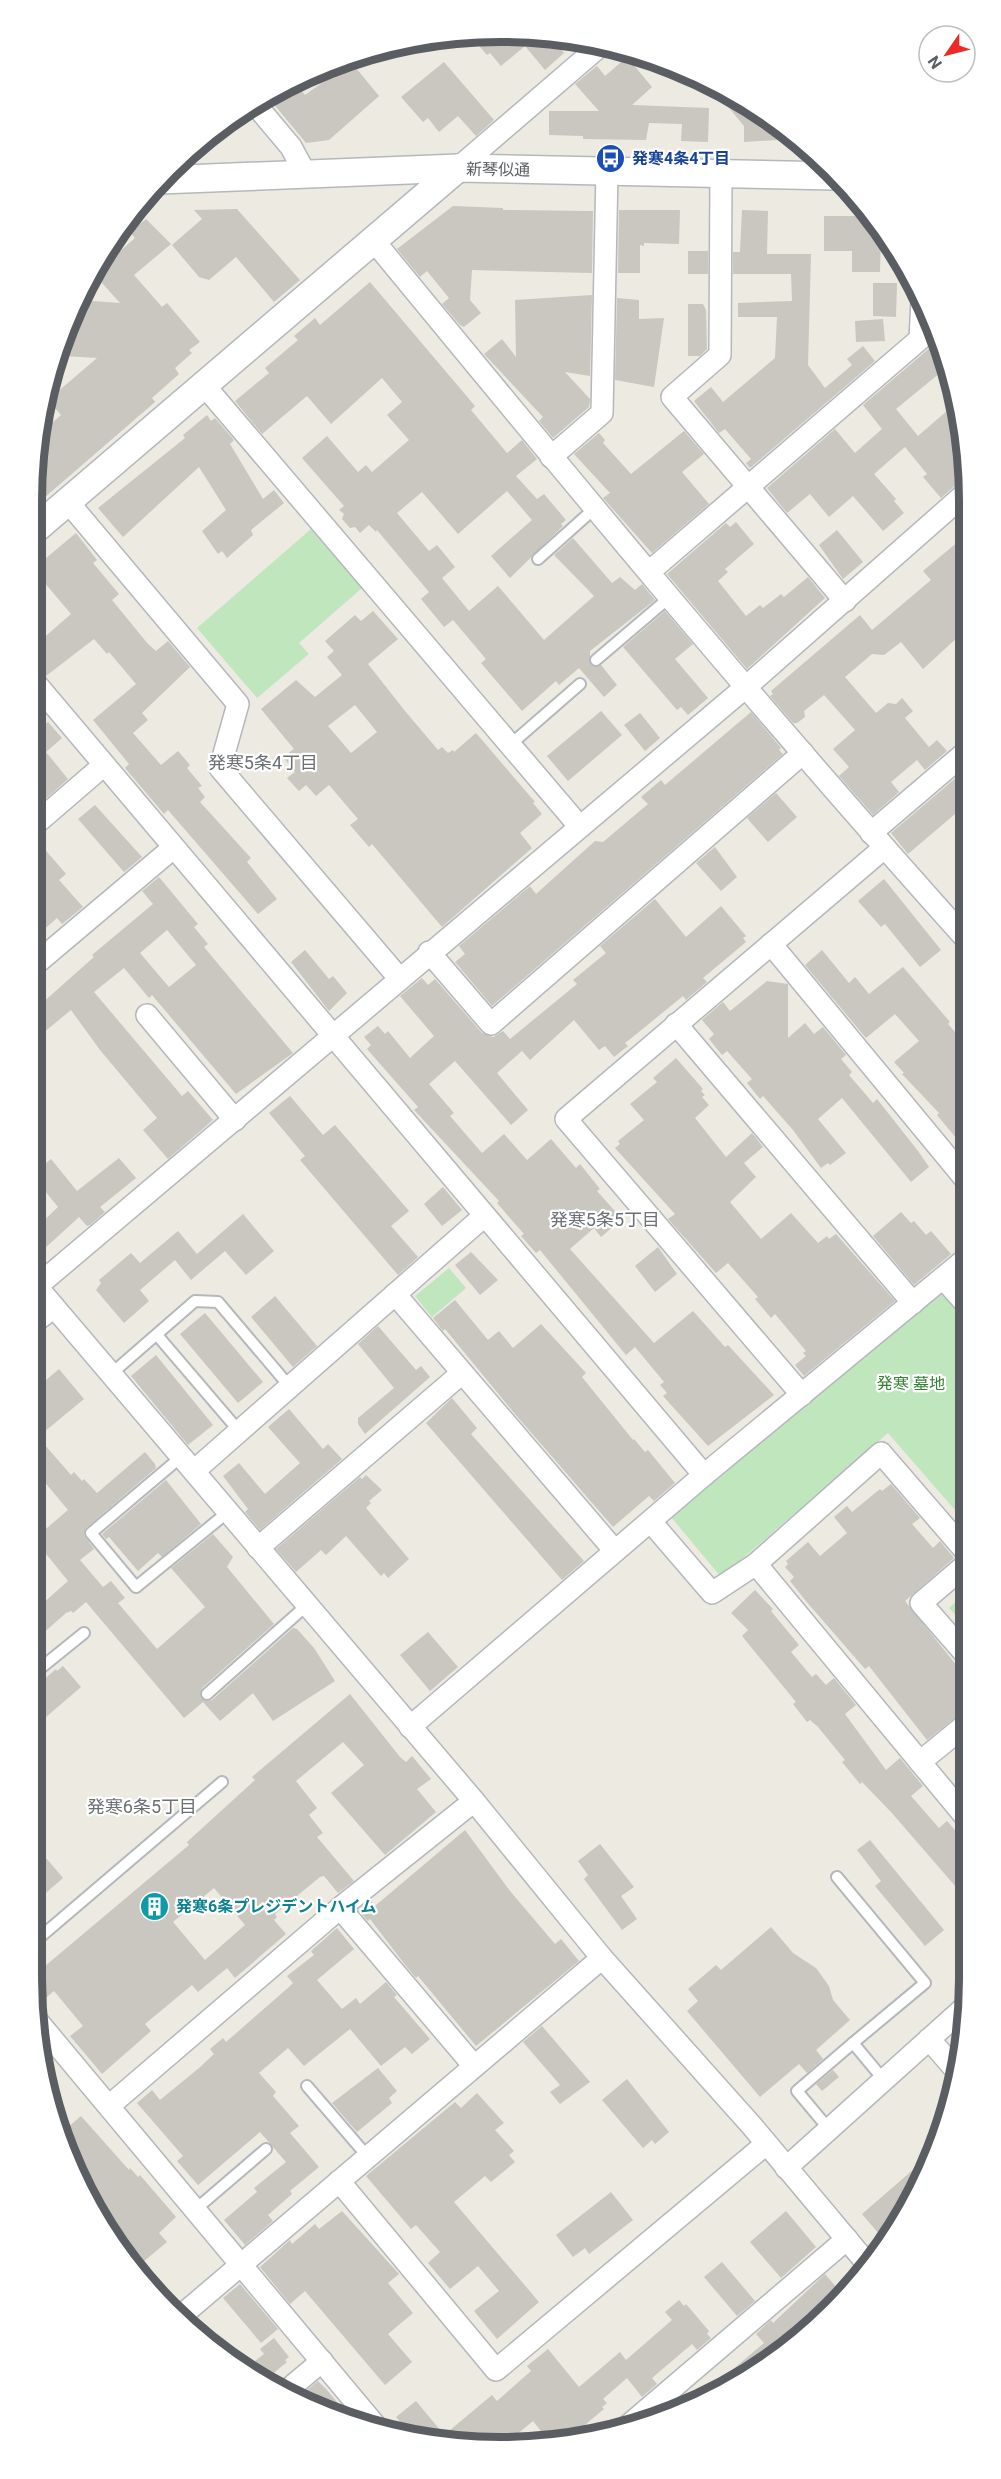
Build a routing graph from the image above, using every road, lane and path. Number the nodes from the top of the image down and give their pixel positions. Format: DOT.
graph roads {
  1 [pos="594,52"];
  2 [pos="260,110"];
  3 [pos="458,168"];
  4 [pos="607,171"];
  5 [pos="305,173"];
  6 [pos="721,173"];
  7 [pos="825,176"];
  8 [pos="173,179"];
  9 [pos="374,241"];
  10 [pos="930,339"];
  11 [pos="204,385"];
  12 [pos="551,457"];
  13 [pos="748,487"];
  14 [pos="959,499"];
  15 [pos="68,502"];
  16 [pos="595,508"];
  17 [pos="42,524"];
  18 [pos="538,559"];
  19 [pos="649,572"];
  20 [pos="670,597"];
  21 [pos="844,601"];
  22 [pos="596,660"];
  23 [pos="580,684"];
  24 [pos="747,686"];
  25 [pos="42,691"];
  26 [pos="510,745"];
  27 [pos="803,753"];
  28 [pos="959,759"];
  29 [pos="104,765"];
  30 [pos="42,818"];
  31 [pos="580,827"];
  32 [pos="878,840"];
  33 [pos="173,848"];
  34 [pos="959,931"];
  35 [pos="771,944"];
  36 [pos="429,952"];
  37 [pos="42,958"];
  38 [pos="399,978"];
  39 [pos="147,1015"];
  40 [pos="676,1024"];
  41 [pos="333,1035"];
  42 [pos="235,1120"];
  43 [pos="959,1171"];
  44 [pos="483,1217"];
  45 [pos="959,1265"];
  46 [pos="42,1277"];
  47 [pos="943,1278"];
  48 [pos="42,1293"];
  49 [pos="395,1294"];
  50 [pos="959,1296"];
  51 [pos="913,1303"];
  52 [pos="54,1307"];
  53 [pos="42,1316"];
  54 [pos="157,1335"];
  55 [pos="462,1373"];
  56 [pos="111,1374"];
  57 [pos="290,1387"];
  58 [pos="802,1395"];
  59 [pos="239,1431"];
  60 [pos="187,1464"];
  61 [pos="704,1475"];
  62 [pos="228,1512"];
  63 [pos="651,1522"];
  64 [pos="959,1544"];
  65 [pos="258,1548"];
  66 [pos="615,1551"];
  67 [pos="756,1564"];
  68 [pos="959,1571"];
  69 [pos="307,1605"];
  70 [pos="84,1633"];
  71 [pos="959,1647"];
  72 [pos="42,1667"];
  73 [pos="207,1694"];
  74 [pos="411,1727"];
  75 [pos="959,1730"];
  76 [pos="920,1762"];
  77 [pos="222,1782"];
  78 [pos="474,1800"];
  79 [pos="959,1809"];
  80 [pos="837,1877"];
  81 [pos="340,1908"];
  82 [pos="42,1935"];
  83 [pos="602,1958"];
  84 [pos="957,2014"];
  85 [pos="45,2030"];
  86 [pos="929,2039"];
  87 [pos="853,2043"];
  88 [pos="951,2065"];
  89 [pos="474,2066"];
  90 [pos="883,2079"];
  91 [pos="307,2086"];
  92 [pos="109,2106"];
  93 [pos="828,2128"];
  94 [pos="766,2144"];
  95 [pos="266,2149"];
  96 [pos="368,2157"];
  97 [pos="786,2168"];
  98 [pos="339,2181"];
  99 [pos="196,2209"];
  100 [pos="847,2239"];
  101 [pos="863,2259"];
  102 [pos="242,2265"];
  103 [pos="186,2312"];
  104 [pos="322,2361"];
  105 [pos="292,2387"];
  106 [pos="657,2409"];
  107 [pos="368,2417"];
  1 -- 3 [label="street"];
  2 -- 5 [label="street"];
  3 -- 4 [label="street, 新琴似通"];
  3 -- 5 [label="street, 新琴似通"];
  3 -- 9 [label="street"];
  4 -- 6 [label="street, 新琴似通"];
  4 -- 12 [label="street"];
  5 -- 8 [label="street, 新琴似通"];
  6 -- 7 [label="street, 新琴似通"];
  6 -- 13 [label="street"];
  9 -- 11 [label="street"];
  9 -- 12 [label="street"];
  10 -- 13 [label="street"];
  11 -- 15 [label="street"];
  11 -- 26 [label="street"];
  12 -- 16 [label="street"];
  13 -- 19 [label="street"];
  13 -- 21 [label="street"];
  14 -- 21 [label="street"];
  15 -- 17 [label="street"];
  15 -- 38 [label="street"];
  16 -- 18 [label="lane"];
  16 -- 19 [label="street"];
  19 -- 20 [label="street"];
  20 -- 22 [label="lane"];
  20 -- 24 [label="street"];
  21 -- 24 [label="street"];
  23 -- 26 [label="lane"];
  24 -- 27 [label="street"];
  24 -- 31 [label="street"];
  25 -- 29 [label="street"];
  26 -- 31 [label="street"];
  27 -- 32 [label="street"];
  27 -- 36 [label="street"];
  28 -- 32 [label="street"];
  29 -- 30 [label="street"];
  29 -- 33 [label="street"];
  31 -- 36 [label="street"];
  32 -- 34 [label="street"];
  32 -- 35 [label="street"];
  33 -- 37 [label="street"];
  33 -- 41 [label="street"];
  35 -- 40 [label="street"];
  35 -- 43 [label="street"];
  36 -- 38 [label="street"];
  38 -- 41 [label="street"];
  39 -- 42 [label="street"];
  40 -- 51 [label="street"];
  40 -- 58 [label="street"];
  41 -- 42 [label="street"];
  41 -- 44 [label="street"];
  42 -- 46 [label="street"];
  44 -- 49 [label="street"];
  44 -- 61 [label="street"];
  45 -- 47 [label="street"];
  47 -- 50 [label="street"];
  47 -- 51 [label="street"];
  48 -- 52 [label="street"];
  49 -- 55 [label="street"];
  49 -- 57 [label="street"];
  51 -- 58 [label="street"];
  52 -- 53 [label="street"];
  52 -- 56 [label="street"];
  54 -- 56 [label="lane"];
  54 -- 57 [label="lane"];
  54 -- 59 [label="lane"];
  55 -- 65 [label="street"];
  55 -- 66 [label="street"];
  56 -- 60 [label="street"];
  57 -- 59 [label="street"];
  58 -- 61 [label="street"];
  59 -- 60 [label="street"];
  60 -- 62 [label="street"];
  60 -- 62 [label="lane"];
  61 -- 63 [label="street"];
  62 -- 65 [label="street"];
  63 -- 66 [label="street"];
  63 -- 67 [label="street"];
  64 -- 67 [label="street"];
  65 -- 69 [label="street"];
  66 -- 74 [label="street"];
  67 -- 76 [label="street"];
  68 -- 71 [label="street"];
  69 -- 73 [label="lane"];
  69 -- 74 [label="street"];
  70 -- 72 [label="lane"];
  74 -- 78 [label="street"];
  75 -- 76 [label="street"];
  76 -- 79 [label="street"];
  77 -- 82 [label="lane"];
  78 -- 81 [label="street"];
  78 -- 83 [label="street"];
  80 -- 87 [label="lane"];
  81 -- 89 [label="street"];
  81 -- 92 [label="street"];
  83 -- 89 [label="street"];
  83 -- 94 [label="street"];
  84 -- 86 [label="street"];
  85 -- 92 [label="street"];
  86 -- 88 [label="street"];
  86 -- 90 [label="street"];
  87 -- 90 [label="lane"];
  87 -- 93 [label="lane"];
  89 -- 96 [label="street"];
  90 -- 93 [label="street"];
  91 -- 96 [label="lane"];
  92 -- 99 [label="street"];
  93 -- 97 [label="street"];
  94 -- 97 [label="street"];
  94 -- 98 [label="street"];
  95 -- 99 [label="lane"];
  96 -- 98 [label="street"];
  97 -- 100 [label="street"];
  98 -- 102 [label="street"];
  99 -- 102 [label="street"];
  100 -- 101 [label="street"];
  100 -- 106 [label="street"];
  102 -- 103 [label="street"];
  102 -- 104 [label="street"];
  104 -- 105 [label="street"];
  104 -- 107 [label="street"];
}
